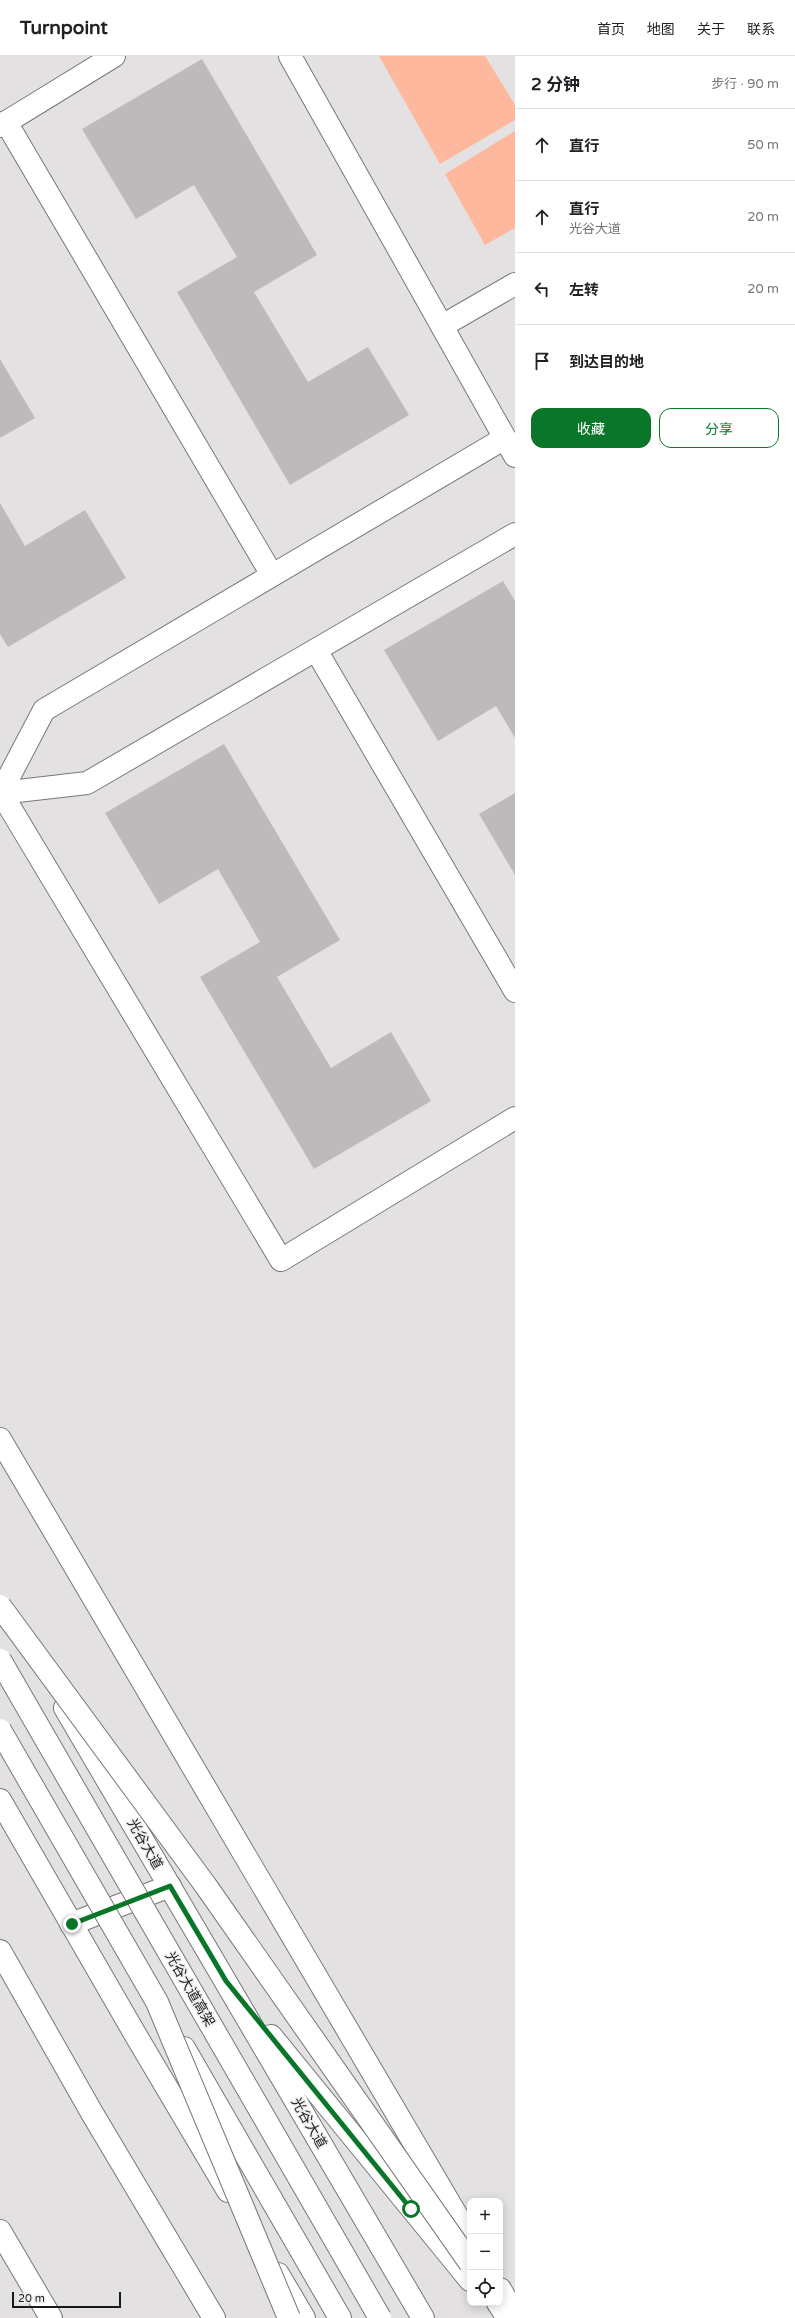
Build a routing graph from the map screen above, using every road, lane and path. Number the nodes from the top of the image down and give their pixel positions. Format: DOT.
graph roads {
  1 [pos="114,56"];
  2 [pos="290,56"];
  3 [pos="3,124"];
  4 [pos="515,284"];
  5 [pos="442,326"];
  6 [pos="510,447"];
  7 [pos="515,534"];
  8 [pos="272,575"];
  9 [pos="316,650"];
  10 [pos="0,792"];
  11 [pos="515,991"];
  12 [pos="515,1118"];
  13 [pos="0,1439"];
  14 [pos="0,1597"];
  15 [pos="0,1606"];
  16 [pos="0,1660"];
  17 [pos="0,1730"];
  18 [pos="0,1800"];
  19 [pos="170,1886"];
  20 [pos="72,1924"];
  21 [pos="0,1951"];
  22 [pos="226,1981"];
  23 [pos="157,2002"];
  24 [pos="0,2231"];
  25 [pos="468,2234"];
  26 [pos="467,2259"];
  27 [pos="467,2276"];
  28 [pos="503,2294"];
  29 [pos="492,2306"];
  30 [pos="500,2306"];
  31 [pos="515,2315"];
  32 [pos="51,2318"];
  33 [pos="214,2318"];
  34 [pos="289,2318"];
  35 [pos="304,2318"];
  36 [pos="340,2318"];
  37 [pos="380,2318"];
  38 [pos="423,2318"];
  39 [pos="502,2318"];
  40 [pos="508,2318"];
  1 -- 3 [label="main road"];
  2 -- 5 [label="main road"];
  3 -- 8 [label="main road"];
  4 -- 5 [label="main road"];
  5 -- 6 [label="main road"];
  6 -- 8 [label="main road"];
  7 -- 9 [label="main road"];
  8 -- 10 [label="main road"];
  9 -- 10 [label="main road"];
  9 -- 11 [label="main road"];
  10 -- 12 [label="main road"];
  13 -- 25 [label="main road"];
  14 -- 19 [label="main road, 光谷大道"];
  15 -- 26 [label="main road, bridge"];
  16 -- 37 [label="main road, 光谷大道高架, bridge"];
  17 -- 23 [label="main road, bridge"];
  18 -- 20 [label="main road"];
  19 -- 20 [label="main road"];
  19 -- 22 [label="main road, 光谷大道"];
  20 -- 35 [label="main road"];
  21 -- 33 [label="main road"];
  22 -- 27 [label="main road"];
  22 -- 38 [label="main road, 光谷大道"];
  23 -- 34 [label="main road, bridge"];
  23 -- 36 [label="main road, bridge"];
  24 -- 32 [label="main road"];
  28 -- 31 [label="main road"];
  29 -- 39 [label="main road"];
  30 -- 40 [label="main road"];
}
